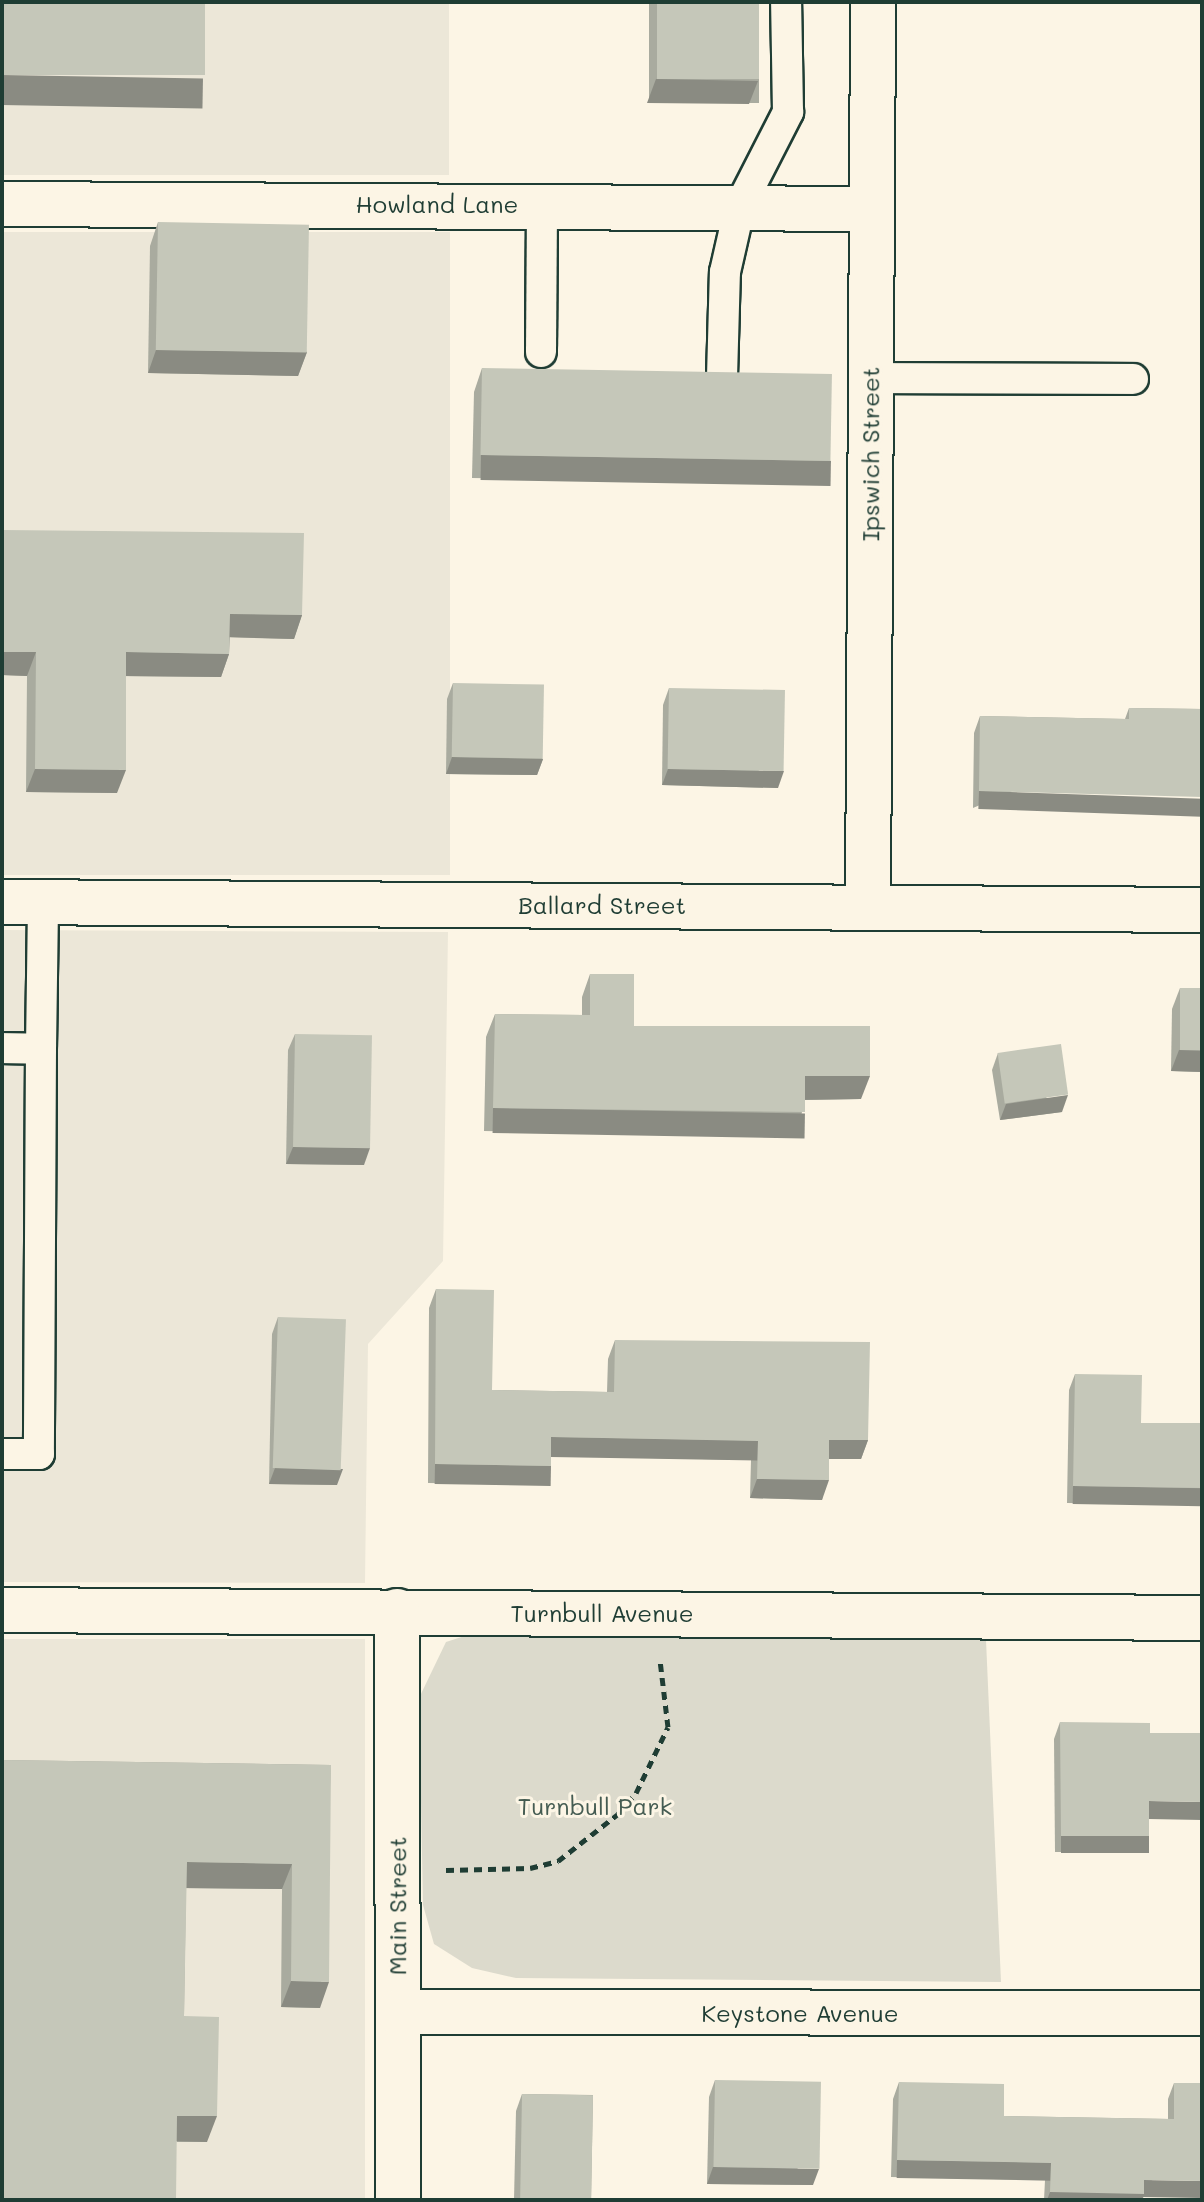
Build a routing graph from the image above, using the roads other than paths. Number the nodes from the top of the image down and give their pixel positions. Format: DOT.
graph roads {
  1 [pos="786,2"];
  2 [pos="873,2"];
  3 [pos="2,204"];
  4 [pos="542,204"];
  5 [pos="740,206"];
  6 [pos="872,209"];
  7 [pos="541,352"];
  8 [pos="722,377"];
  9 [pos="871,378"];
  10 [pos="1133,379"];
  11 [pos="22,902"];
  12 [pos="868,906"];
  13 [pos="1202,910"];
  14 [pos="2,1048"];
  15 [pos="41,1049"];
  16 [pos="2,1454"];
  17 [pos="2,1610"];
  18 [pos="397,1611"];
  19 [pos="1202,1618"];
  20 [pos="398,2012"];
  21 [pos="1202,2013"];
  22 [pos="398,2200"];
  1 -- 5 [label="lane"];
  2 -- 6 [label="street, Ipswich Street"];
  3 -- 4 [label="street, Howland Lane"];
  4 -- 5 [label="street, Howland Lane"];
  4 -- 7 [label="lane"];
  5 -- 6 [label="street, Howland Lane"];
  5 -- 8 [label="lane"];
  6 -- 9 [label="street, Ipswich Street"];
  9 -- 10 [label="lane"];
  9 -- 12 [label="street, Ipswich Street"];
  11 -- 12 [label="street, Ballard Street"];
  11 -- 15 [label="lane"];
  12 -- 13 [label="street, Ballard Street"];
  14 -- 15 [label="lane"];
  15 -- 16 [label="lane"];
  17 -- 18 [label="street, Turnbull Avenue"];
  18 -- 19 [label="street, Turnbull Avenue"];
  18 -- 20 [label="street, Main Street"];
  20 -- 21 [label="street, Keystone Avenue"];
  20 -- 22 [label="street, Main Street"];
}
